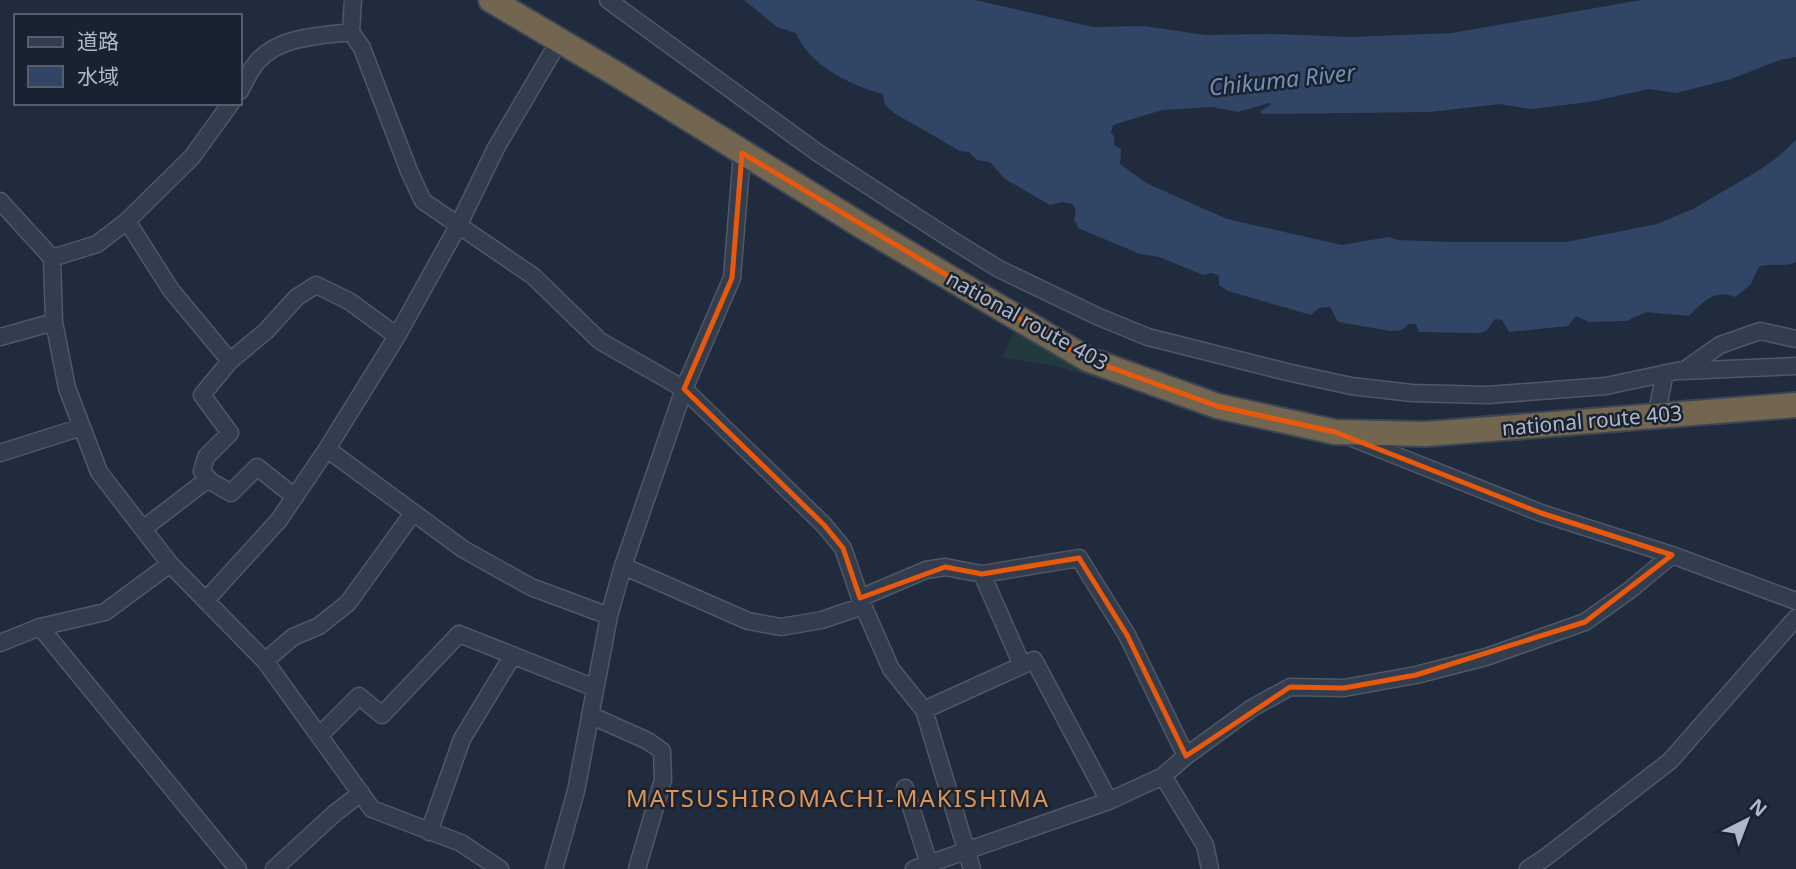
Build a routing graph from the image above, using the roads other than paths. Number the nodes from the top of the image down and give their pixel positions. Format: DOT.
graph roads {
  1 [pos="353,0"];
  2 [pos="491,0"];
  3 [pos="608,0"];
  4 [pos="351,32"];
  5 [pos="559,41"];
  6 [pos="242,87"];
  7 [pos="230,105"];
  8 [pos="742,153"];
  9 [pos="0,201"];
  10 [pos="127,221"];
  11 [pos="458,226"];
  12 [pos="52,258"];
  13 [pos="54,322"];
  14 [pos="397,336"];
  15 [pos="0,337"];
  16 [pos="1796,339"];
  17 [pos="230,361"];
  18 [pos="1796,366"];
  19 [pos="1668,372"];
  20 [pos="684,389"];
  21 [pos="1796,405"];
  22 [pos="1656,416"];
  23 [pos="82,427"];
  24 [pos="1335,432"];
  25 [pos="327,449"];
  26 [pos="0,453"];
  27 [pos="208,479"];
  28 [pos="295,497"];
  29 [pos="413,513"];
  30 [pos="142,529"];
  31 [pos="1672,555"];
  32 [pos="170,564"];
  33 [pos="623,566"];
  34 [pos="982,574"];
  35 [pos="207,599"];
  36 [pos="1796,601"];
  37 [pos="862,602"];
  38 [pos="609,615"];
  39 [pos="1796,618"];
  40 [pos="40,627"];
  41 [pos="0,643"];
  42 [pos="513,655"];
  43 [pos="265,661"];
  44 [pos="1022,665"];
  45 [pos="595,688"];
  46 [pos="924,710"];
  47 [pos="590,715"];
  48 [pos="320,735"];
  49 [pos="1186,756"];
  50 [pos="1163,776"];
  51 [pos="905,788"];
  52 [pos="361,793"];
  53 [pos="1110,801"];
  54 [pos="429,832"];
  55 [pos="967,852"];
  56 [pos="921,866"];
  57 [pos="238,869"];
  58 [pos="274,869"];
  59 [pos="500,869"];
  60 [pos="554,869"];
  61 [pos="637,869"];
  62 [pos="972,869"];
  63 [pos="1210,869"];
  64 [pos="1528,869"];
  1 -- 4 [label="street"];
  2 -- 5 [label="highway, national route 403"];
  3 -- 19 [label="street"];
  4 -- 6 [label="street"];
  4 -- 11 [label="street"];
  5 -- 8 [label="highway, national route 403"];
  5 -- 11 [label="street"];
  7 -- 10 [label="street"];
  8 -- 20 [label="street"];
  8 -- 24 [label="highway, national route 403"];
  9 -- 12 [label="street"];
  10 -- 12 [label="street"];
  10 -- 17 [label="street"];
  11 -- 14 [label="street"];
  11 -- 20 [label="street"];
  12 -- 13 [label="street"];
  13 -- 15 [label="street"];
  13 -- 23 [label="street"];
  14 -- 17 [label="street"];
  14 -- 25 [label="street"];
  16 -- 19 [label="street"];
  17 -- 27 [label="street"];
  18 -- 19 [label="street"];
  19 -- 22 [label="street"];
  20 -- 33 [label="street"];
  20 -- 37 [label="street"];
  21 -- 22 [label="highway, national route 403"];
  22 -- 24 [label="highway, national route 403"];
  23 -- 26 [label="street"];
  23 -- 30 [label="street"];
  24 -- 31 [label="street"];
  25 -- 28 [label="street"];
  25 -- 29 [label="street"];
  27 -- 28 [label="street"];
  27 -- 30 [label="street"];
  28 -- 35 [label="street"];
  29 -- 38 [label="street"];
  29 -- 43 [label="street"];
  30 -- 32 [label="street"];
  31 -- 36 [label="street"];
  31 -- 49 [label="street"];
  32 -- 35 [label="street"];
  32 -- 40 [label="street"];
  33 -- 37 [label="street"];
  33 -- 38 [label="street"];
  34 -- 37 [label="street"];
  34 -- 44 [label="street"];
  34 -- 49 [label="street"];
  35 -- 43 [label="street"];
  37 -- 46 [label="street"];
  38 -- 45 [label="street"];
  39 -- 64 [label="street"];
  40 -- 41 [label="street"];
  40 -- 57 [label="street"];
  42 -- 45 [label="street"];
  42 -- 48 [label="street"];
  42 -- 54 [label="street"];
  43 -- 48 [label="street"];
  44 -- 46 [label="street"];
  44 -- 53 [label="street"];
  45 -- 47 [label="street"];
  46 -- 55 [label="street"];
  47 -- 60 [label="street"];
  47 -- 61 [label="street"];
  48 -- 52 [label="street"];
  49 -- 50 [label="street"];
  50 -- 53 [label="street"];
  50 -- 63 [label="street"];
  51 -- 56 [label="street"];
  52 -- 54 [label="street"];
  52 -- 58 [label="street"];
  53 -- 55 [label="street"];
  54 -- 59 [label="street"];
  55 -- 56 [label="street"];
  55 -- 62 [label="street"];
}
